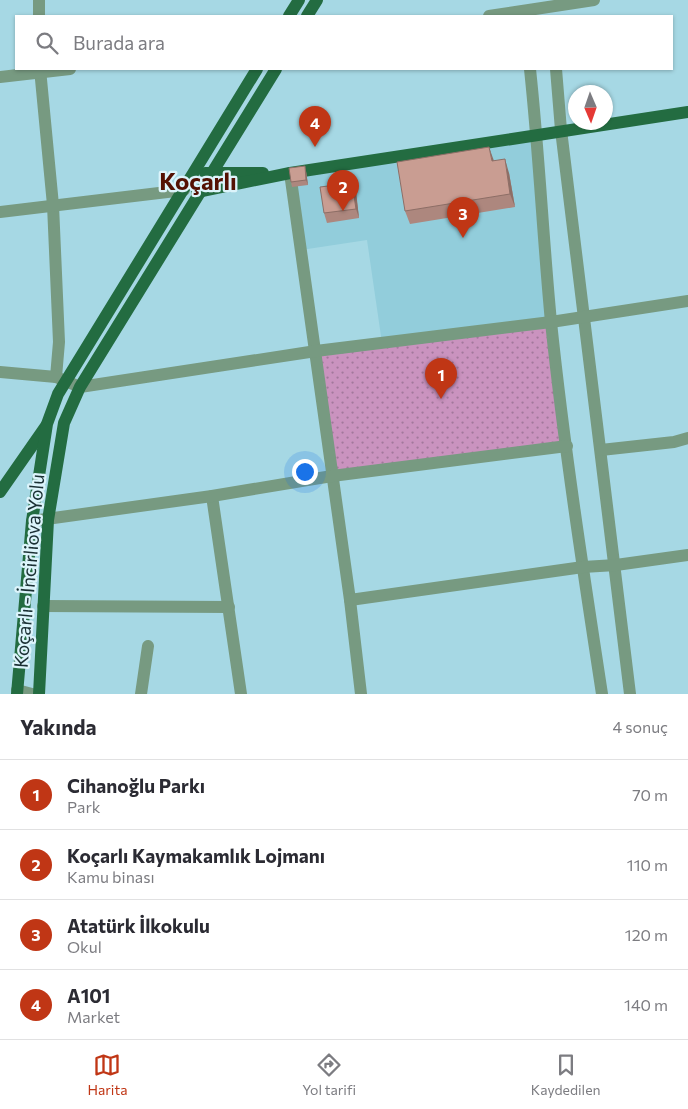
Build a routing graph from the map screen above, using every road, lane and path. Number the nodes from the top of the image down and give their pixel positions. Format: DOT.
graph roads {
  1 [pos="39,0"];
  2 [pos="299,0"];
  3 [pos="317,0"];
  4 [pos="594,0"];
  5 [pos="551,8"];
  6 [pos="524,9"];
  7 [pos="39,15"];
  8 [pos="290,15"];
  9 [pos="309,15"];
  10 [pos="494,15"];
  11 [pos="40,70"];
  12 [pos="256,70"];
  13 [pos="275,70"];
  14 [pos="530,70"];
  15 [pos="556,70"];
  16 [pos="0,77"];
  17 [pos="688,112"];
  18 [pos="561,130"];
  19 [pos="537,134"];
  20 [pos="195,172"];
  21 [pos="212,173"];
  22 [pos="290,173"];
  23 [pos="184,190"];
  24 [pos="200,192"];
  25 [pos="53,205"];
  26 [pos="0,212"];
  27 [pos="688,301"];
  28 [pos="584,316"];
  29 [pos="551,322"];
  30 [pos="316,351"];
  31 [pos="0,372"];
  32 [pos="60,379"];
  33 [pos="80,387"];
  34 [pos="64,423"];
  35 [pos="47,424"];
  36 [pos="688,438"];
  37 [pos="567,446"];
  38 [pos="601,450"];
  39 [pos="332,476"];
  40 [pos="0,492"];
  41 [pos="212,496"];
  42 [pos="48,520"];
  43 [pos="32,521"];
  44 [pos="688,555"];
  45 [pos="616,565"];
  46 [pos="583,567"];
  47 [pos="350,600"];
  48 [pos="43,606"];
  49 [pos="229,607"];
  50 [pos="148,646"];
  51 [pos="17,692"];
  52 [pos="32,694"];
  53 [pos="38,694"];
  54 [pos="141,694"];
  55 [pos="241,694"];
  56 [pos="361,694"];
  57 [pos="602,694"];
  58 [pos="630,694"];
  1 -- 7 [label="street"];
  2 -- 8 [label="main road"];
  3 -- 9 [label="main road"];
  4 -- 5 [label="street"];
  5 -- 6 [label="street"];
  6 -- 10 [label="street"];
  11 -- 16 [label="street"];
  11 -- 25 [label="street"];
  12 -- 20 [label="main road"];
  13 -- 21 [label="main road, Koçarlı - İncirliova Yolu"];
  14 -- 19 [label="street"];
  15 -- 18 [label="street"];
  17 -- 18 [label="main road"];
  18 -- 19 [label="main road"];
  18 -- 28 [label="street"];
  19 -- 22 [label="main road"];
  19 -- 29 [label="street"];
  20 -- 21 [label="main road"];
  20 -- 23 [label="main road"];
  21 -- 22 [label="main road"];
  21 -- 24 [label="main road, Koçarlı - İncirliova Yolu"];
  22 -- 24 [label="main road"];
  22 -- 30 [label="street"];
  23 -- 24 [label="main road"];
  23 -- 25 [label="street"];
  23 -- 32 [label="main road"];
  24 -- 33 [label="main road, Koçarlı - İncirliova Yolu"];
  25 -- 26 [label="street"];
  25 -- 32 [label="street"];
  27 -- 28 [label="street"];
  28 -- 29 [label="street"];
  28 -- 38 [label="street"];
  29 -- 30 [label="street"];
  29 -- 37 [label="street"];
  30 -- 33 [label="street"];
  30 -- 39 [label="street"];
  31 -- 32 [label="street"];
  32 -- 33 [label="street"];
  32 -- 35 [label="main road"];
  33 -- 34 [label="main road, Koçarlı - İncirliova Yolu"];
  34 -- 35 [label="main road"];
  34 -- 42 [label="main road, Koçarlı - İncirliova Yolu"];
  35 -- 40 [label="main road"];
  35 -- 43 [label="main road, Koçarlı - İncirliova Yolu"];
  36 -- 38 [label="street"];
  37 -- 39 [label="street"];
  37 -- 46 [label="street"];
  38 -- 45 [label="street"];
  39 -- 41 [label="street"];
  39 -- 47 [label="street"];
  41 -- 42 [label="street"];
  41 -- 49 [label="street"];
  42 -- 43 [label="street"];
  42 -- 48 [label="main road, Koçarlı - İncirliova Yolu"];
  43 -- 51 [label="main road, Koçarlı - İncirliova Yolu"];
  44 -- 45 [label="street"];
  45 -- 46 [label="street"];
  45 -- 58 [label="street"];
  46 -- 47 [label="street"];
  46 -- 57 [label="street"];
  47 -- 56 [label="street"];
  48 -- 49 [label="street"];
  48 -- 53 [label="main road, Koçarlı - İncirliova Yolu"];
  49 -- 55 [label="street"];
  50 -- 54 [label="street"];
  51 -- 52 [label="street"];
}
